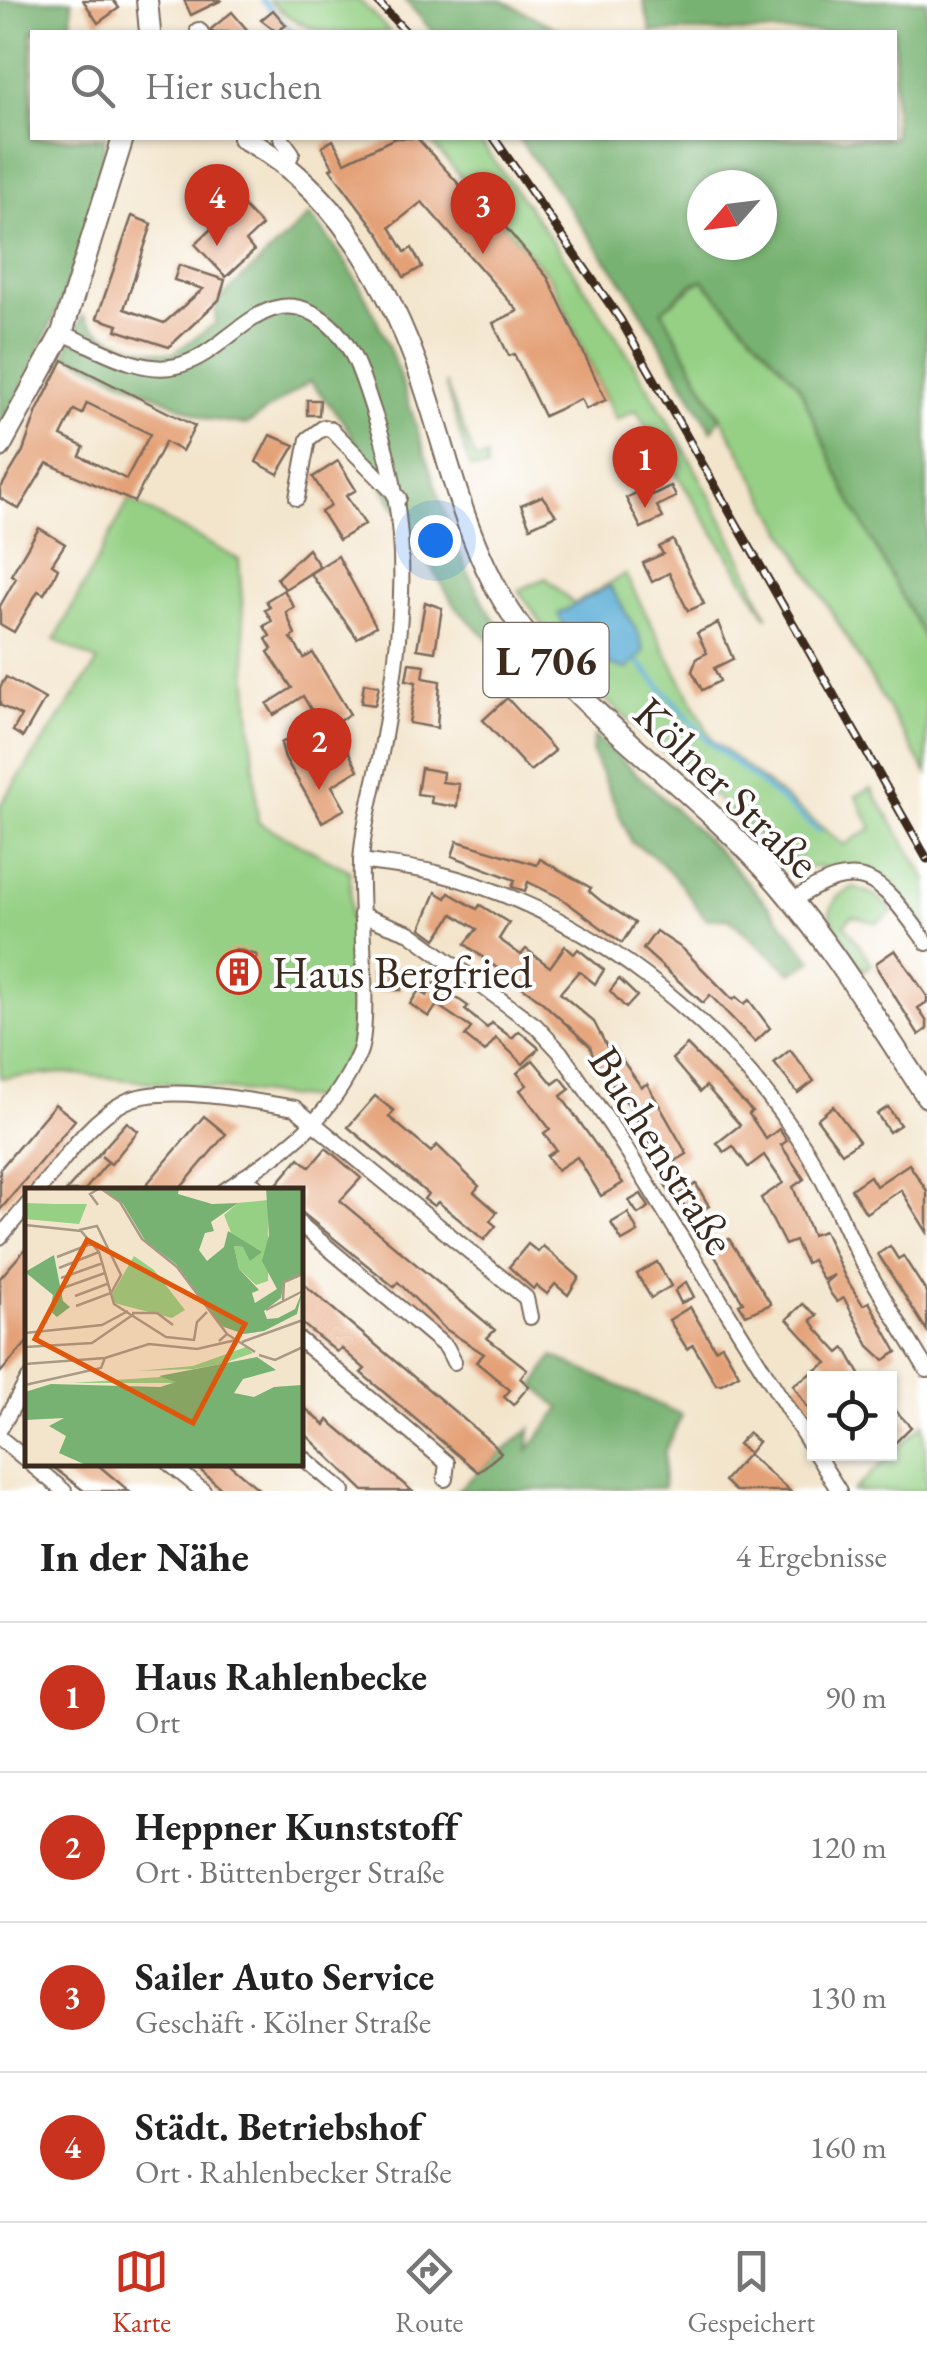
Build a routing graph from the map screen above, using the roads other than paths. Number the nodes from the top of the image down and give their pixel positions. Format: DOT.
graph roads {
  1 [pos="148,5"];
  2 [pos="150,30"];
  3 [pos="163,30"];
  4 [pos="122,140"];
  5 [pos="136,140"];
  6 [pos="249,140"];
  7 [pos="283,140"];
  8 [pos="286,168"];
  9 [pos="113,170"];
  10 [pos="62,333"];
  11 [pos="0,447"];
  12 [pos="297,498"];
  13 [pos="399,499"];
  14 [pos="361,861"];
  15 [pos="791,902"];
  16 [pos="362,915"];
  17 [pos="927,943"];
  18 [pos="927,1097"];
  19 [pos="315,1124"];
  20 [pos="244,1177"];
  21 [pos="41,1188"];
  22 [pos="228,1188"];
  23 [pos="257,1188"];
  24 [pos="25,1208"];
  25 [pos="302,1226"];
  26 [pos="0,1237"];
  27 [pos="530,1317"];
  28 [pos="302,1342"];
  29 [pos="454,1362"];
  30 [pos="927,1370"];
  31 [pos="25,1385"];
  32 [pos="0,1429"];
  33 [pos="0,1438"];
  34 [pos="302,1457"];
  35 [pos="25,1459"];
  36 [pos="34,1466"];
  37 [pos="172,1466"];
  38 [pos="445,1478"];
  39 [pos="64,1491"];
  40 [pos="203,1491"];
  41 [pos="343,1491"];
  42 [pos="839,1491"];
  1 -- 2 [label="main road"];
  1 -- 3 [label="main road"];
  4 -- 9 [label="main road"];
  5 -- 9 [label="main road"];
  6 -- 8 [label="main road, Kölner Straße / L 706"];
  7 -- 8 [label="street"];
  8 -- 15 [label="main road, Kölner Straße / L 706"];
  9 -- 10 [label="main road"];
  10 -- 11 [label="main road"];
  10 -- 13 [label="street"];
  12 -- 13 [label="street"];
  13 -- 14 [label="street"];
  14 -- 16 [label="street"];
  14 -- 30 [label="street"];
  15 -- 17 [label="street"];
  15 -- 18 [label="main road, Kölner Straße / L 706"];
  16 -- 19 [label="street"];
  16 -- 42 [label="street, Buchenstraße"];
  19 -- 20 [label="street"];
  19 -- 21 [label="street"];
  19 -- 27 [label="street"];
  20 -- 22 [label="street"];
  20 -- 23 [label="street"];
  24 -- 26 [label="street"];
  25 -- 29 [label="street"];
  28 -- 38 [label="street"];
  31 -- 32 [label="street"];
  33 -- 35 [label="street"];
  34 -- 41 [label="street"];
  36 -- 39 [label="street"];
  37 -- 40 [label="street"];
}
